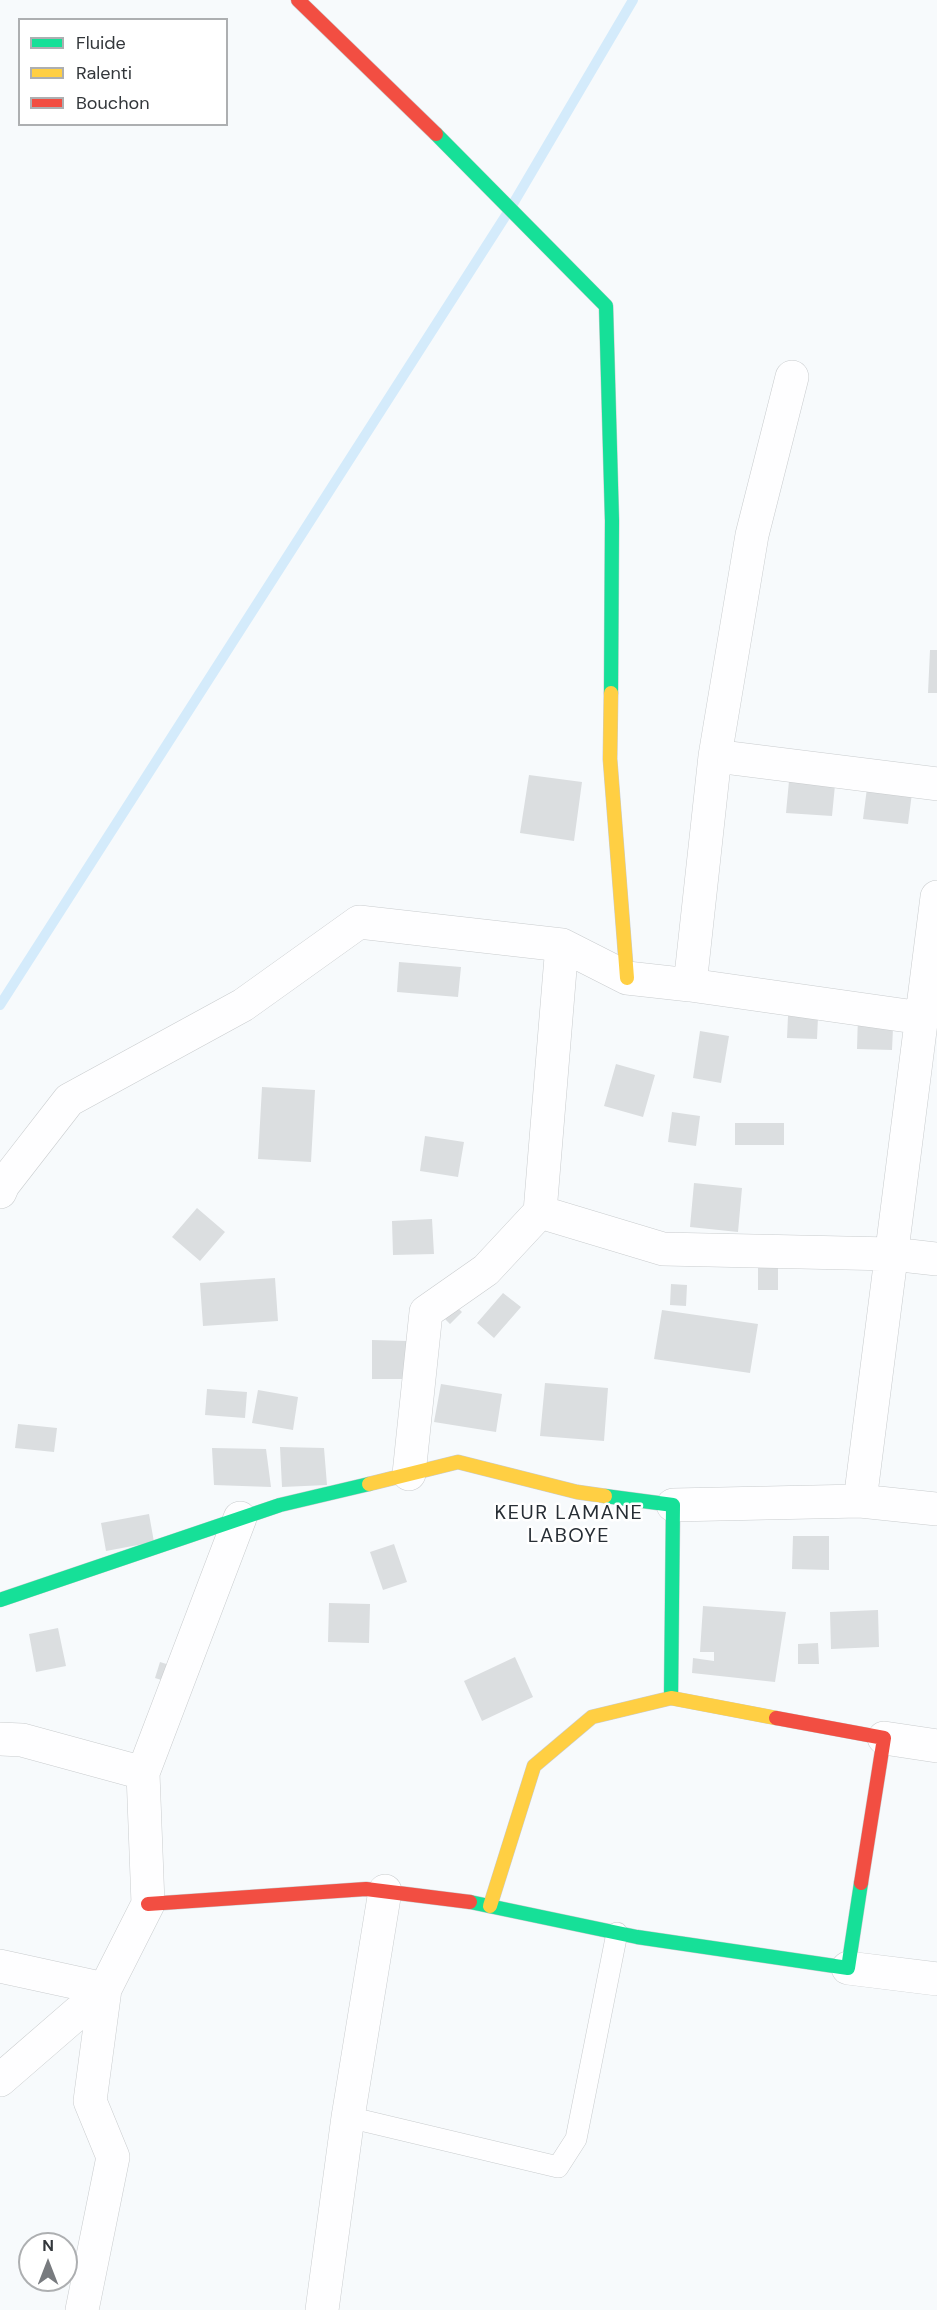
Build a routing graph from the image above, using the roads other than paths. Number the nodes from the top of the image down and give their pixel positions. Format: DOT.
graph roads {
  1 [pos="298,0"];
  2 [pos="792,376"];
  3 [pos="715,756"];
  4 [pos="937,784"];
  5 [pos="937,897"];
  6 [pos="562,945"];
  7 [pos="627,978"];
  8 [pos="690,985"];
  9 [pos="921,1018"];
  10 [pos="0,1192"];
  11 [pos="540,1212"];
  12 [pos="892,1254"];
  13 [pos="937,1259"];
  14 [pos="409,1474"];
  15 [pos="860,1501"];
  16 [pos="673,1505"];
  17 [pos="937,1509"];
  18 [pos="240,1518"];
  19 [pos="0,1600"];
  20 [pos="671,1698"];
  21 [pos="884,1738"];
  22 [pos="0,1739"];
  23 [pos="937,1746"];
  24 [pos="143,1773"];
  25 [pos="385,1892"];
  26 [pos="148,1904"];
  27 [pos="490,1906"];
  28 [pos="617,1933"];
  29 [pos="0,1966"];
  30 [pos="848,1968"];
  31 [pos="937,1978"];
  32 [pos="105,1989"];
  33 [pos="0,2080"];
  34 [pos="348,2117"];
  35 [pos="82,2310"];
  36 [pos="321,2310"];
  1 -- 7 [label="street"];
  2 -- 3 [label="street"];
  3 -- 4 [label="street"];
  3 -- 8 [label="street"];
  5 -- 9 [label="street"];
  6 -- 7 [label="street"];
  6 -- 10 [label="street"];
  6 -- 11 [label="street"];
  7 -- 8 [label="street"];
  8 -- 9 [label="street"];
  9 -- 12 [label="street"];
  11 -- 12 [label="street"];
  11 -- 14 [label="street"];
  12 -- 13 [label="street"];
  12 -- 15 [label="street"];
  14 -- 16 [label="street"];
  14 -- 18 [label="street"];
  15 -- 16 [label="street"];
  15 -- 17 [label="street"];
  16 -- 20 [label="street"];
  18 -- 19 [label="street"];
  18 -- 24 [label="street"];
  20 -- 21 [label="street"];
  20 -- 27 [label="street"];
  21 -- 23 [label="street"];
  21 -- 30 [label="street"];
  22 -- 24 [label="street"];
  24 -- 26 [label="street"];
  25 -- 26 [label="street"];
  25 -- 27 [label="street"];
  25 -- 34 [label="street"];
  26 -- 32 [label="street"];
  27 -- 28 [label="street"];
  28 -- 30 [label="street"];
  28 -- 34 [label="lane"];
  29 -- 32 [label="street"];
  30 -- 31 [label="street"];
  32 -- 33 [label="street"];
  32 -- 35 [label="street"];
  34 -- 36 [label="street"];
}
